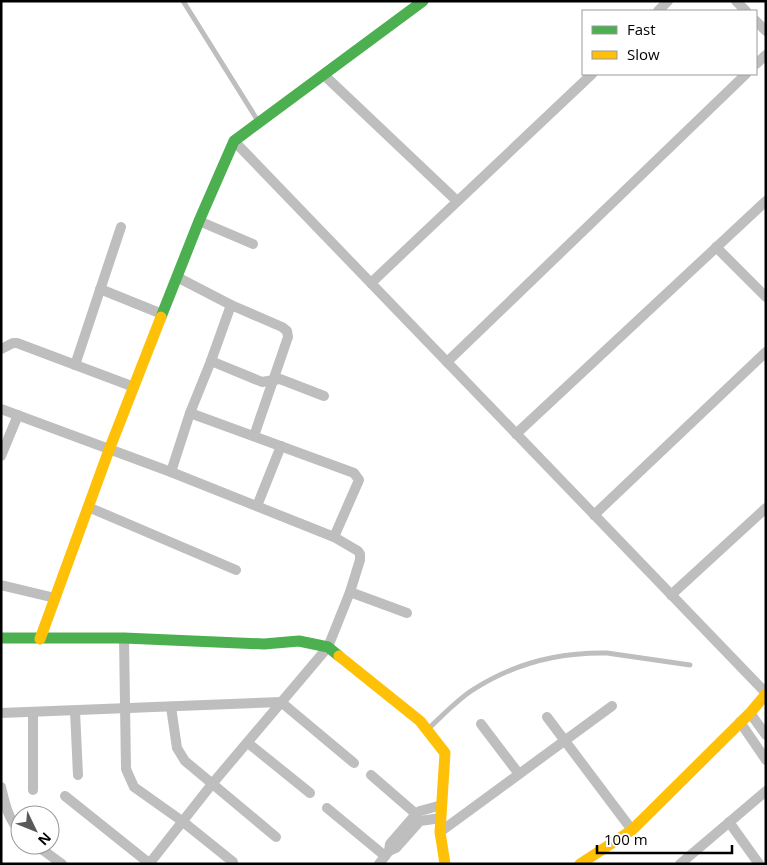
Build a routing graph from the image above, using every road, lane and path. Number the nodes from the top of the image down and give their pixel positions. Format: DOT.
graph roads {
  1 [pos="182,1"];
  2 [pos="422,1"];
  3 [pos="668,1"];
  4 [pos="736,1"];
  5 [pos="659,10"];
  6 [pos="745,10"];
  7 [pos="757,22"];
  8 [pos="766,31"];
  9 [pos="324,75"];
  10 [pos="591,75"];
  11 [pos="745,75"];
  12 [pos="259,123"];
  13 [pos="234,141"];
  14 [pos="457,201"];
  15 [pos="766,201"];
  16 [pos="199,221"];
  17 [pos="121,227"];
  18 [pos="253,244"];
  19 [pos="716,247"];
  20 [pos="177,277"];
  21 [pos="371,283"];
  22 [pos="100,290"];
  23 [pos="766,297"];
  24 [pos="231,305"];
  25 [pos="162,314"];
  26 [pos="1,349"];
  27 [pos="766,352"];
  28 [pos="211,361"];
  29 [pos="447,362"];
  30 [pos="75,365"];
  31 [pos="275,379"];
  32 [pos="134,387"];
  33 [pos="324,396"];
  34 [pos="1,409"];
  35 [pos="190,413"];
  36 [pos="18,415"];
  37 [pos="516,434"];
  38 [pos="254,436"];
  39 [pos="281,446"];
  40 [pos="109,450"];
  41 [pos="1,456"];
  42 [pos="171,472"];
  43 [pos="257,506"];
  44 [pos="88,507"];
  45 [pos="766,508"];
  46 [pos="594,515"];
  47 [pos="334,537"];
  48 [pos="236,570"];
  49 [pos="1,586"];
  50 [pos="350,592"];
  51 [pos="671,595"];
  52 [pos="55,598"];
  53 [pos="407,613"];
  54 [pos="1,638"];
  55 [pos="124,638"];
  56 [pos="40,639"];
  57 [pos="328,647"];
  58 [pos="690,665"];
  59 [pos="766,694"];
  60 [pos="281,702"];
  61 [pos="612,706"];
  62 [pos="172,707"];
  63 [pos="125,709"];
  64 [pos="75,711"];
  65 [pos="33,712"];
  66 [pos="1,713"];
  67 [pos="750,713"];
  68 [pos="547,717"];
  69 [pos="740,722"];
  70 [pos="481,724"];
  71 [pos="427,730"];
  72 [pos="766,735"];
  73 [pos="565,740"];
  74 [pos="248,743"];
  75 [pos="766,760"];
  76 [pos="354,763"];
  77 [pos="519,774"];
  78 [pos="78,775"];
  79 [pos="371,775"];
  80 [pos="212,784"];
  81 [pos="1,788"];
  82 [pos="33,790"];
  83 [pos="766,791"];
  84 [pos="310,793"];
  85 [pos="65,796"];
  86 [pos="442,805"];
  87 [pos="327,808"];
  88 [pos="416,814"];
  89 [pos="10,816"];
  90 [pos="441,818"];
  91 [pos="182,821"];
  92 [pos="729,822"];
  93 [pos="632,830"];
  94 [pos="440,832"];
  95 [pos="276,837"];
  96 [pos="50,855"];
  97 [pos="384,857"];
  98 [pos="233,862"];
  99 [pos="583,863"];
  100 [pos="62,864"];
  101 [pos="150,864"];
  102 [pos="445,864"];
  103 [pos="680,864"];
  104 [pos="758,864"];
  1 -- 12 [label="lane"];
  2 -- 9 [label="street"];
  3 -- 5 [label="street"];
  4 -- 6 [label="street"];
  7 -- 8 [label="street"];
  9 -- 12 [label="street"];
  9 -- 14 [label="street"];
  10 -- 14 [label="street"];
  11 -- 29 [label="street"];
  12 -- 13 [label="street"];
  13 -- 16 [label="street"];
  13 -- 21 [label="street"];
  14 -- 21 [label="street"];
  15 -- 19 [label="street"];
  16 -- 18 [label="street"];
  16 -- 20 [label="street"];
  17 -- 22 [label="street"];
  19 -- 23 [label="street"];
  19 -- 37 [label="street"];
  20 -- 24 [label="street"];
  20 -- 25 [label="street"];
  21 -- 29 [label="street"];
  22 -- 25 [label="street"];
  22 -- 30 [label="street"];
  24 -- 28 [label="street"];
  24 -- 31 [label="street"];
  25 -- 32 [label="street"];
  26 -- 30 [label="street"];
  27 -- 46 [label="street"];
  28 -- 31 [label="street"];
  28 -- 35 [label="street"];
  29 -- 37 [label="street"];
  30 -- 32 [label="street"];
  31 -- 33 [label="street"];
  31 -- 38 [label="street"];
  32 -- 40 [label="street"];
  34 -- 36 [label="street"];
  35 -- 38 [label="street"];
  35 -- 42 [label="street"];
  36 -- 40 [label="street"];
  36 -- 41 [label="street"];
  37 -- 46 [label="street"];
  38 -- 39 [label="street"];
  39 -- 43 [label="street"];
  39 -- 47 [label="street"];
  40 -- 42 [label="street"];
  40 -- 44 [label="street"];
  42 -- 43 [label="street"];
  43 -- 47 [label="street"];
  44 -- 48 [label="street"];
  44 -- 52 [label="street"];
  45 -- 51 [label="street"];
  46 -- 51 [label="street"];
  47 -- 50 [label="street"];
  49 -- 52 [label="street"];
  50 -- 53 [label="street"];
  50 -- 57 [label="street"];
  51 -- 59 [label="street"];
  52 -- 56 [label="street"];
  54 -- 56 [label="street"];
  55 -- 56 [label="street"];
  55 -- 57 [label="street"];
  55 -- 63 [label="street"];
  57 -- 60 [label="street"];
  57 -- 71 [label="street"];
  58 -- 71 [label="lane"];
  59 -- 67 [label="street"];
  60 -- 62 [label="street"];
  60 -- 74 [label="street"];
  60 -- 76 [label="street"];
  61 -- 73 [label="street"];
  62 -- 63 [label="street"];
  62 -- 80 [label="street"];
  63 -- 64 [label="street"];
  63 -- 91 [label="street"];
  64 -- 65 [label="street"];
  64 -- 78 [label="street"];
  65 -- 66 [label="street"];
  65 -- 82 [label="street"];
  67 -- 69 [label="street"];
  67 -- 72 [label="street"];
  68 -- 73 [label="street"];
  69 -- 75 [label="street"];
  69 -- 93 [label="street"];
  70 -- 77 [label="street"];
  71 -- 86 [label="street"];
  73 -- 77 [label="street"];
  73 -- 93 [label="street"];
  74 -- 80 [label="street"];
  74 -- 84 [label="street"];
  77 -- 94 [label="street"];
  79 -- 88 [label="street"];
  80 -- 91 [label="street"];
  80 -- 95 [label="street"];
  81 -- 89 [label="street"];
  83 -- 92 [label="street"];
  85 -- 101 [label="street"];
  86 -- 88 [label="street"];
  86 -- 90 [label="street"];
  87 -- 97 [label="street"];
  88 -- 97 [label="street"];
  90 -- 94 [label="street"];
  90 -- 97 [label="street"];
  91 -- 98 [label="street"];
  91 -- 101 [label="street"];
  92 -- 103 [label="street"];
  92 -- 104 [label="street"];
  93 -- 99 [label="street"];
  94 -- 102 [label="street"];
  96 -- 100 [label="street"];
}
